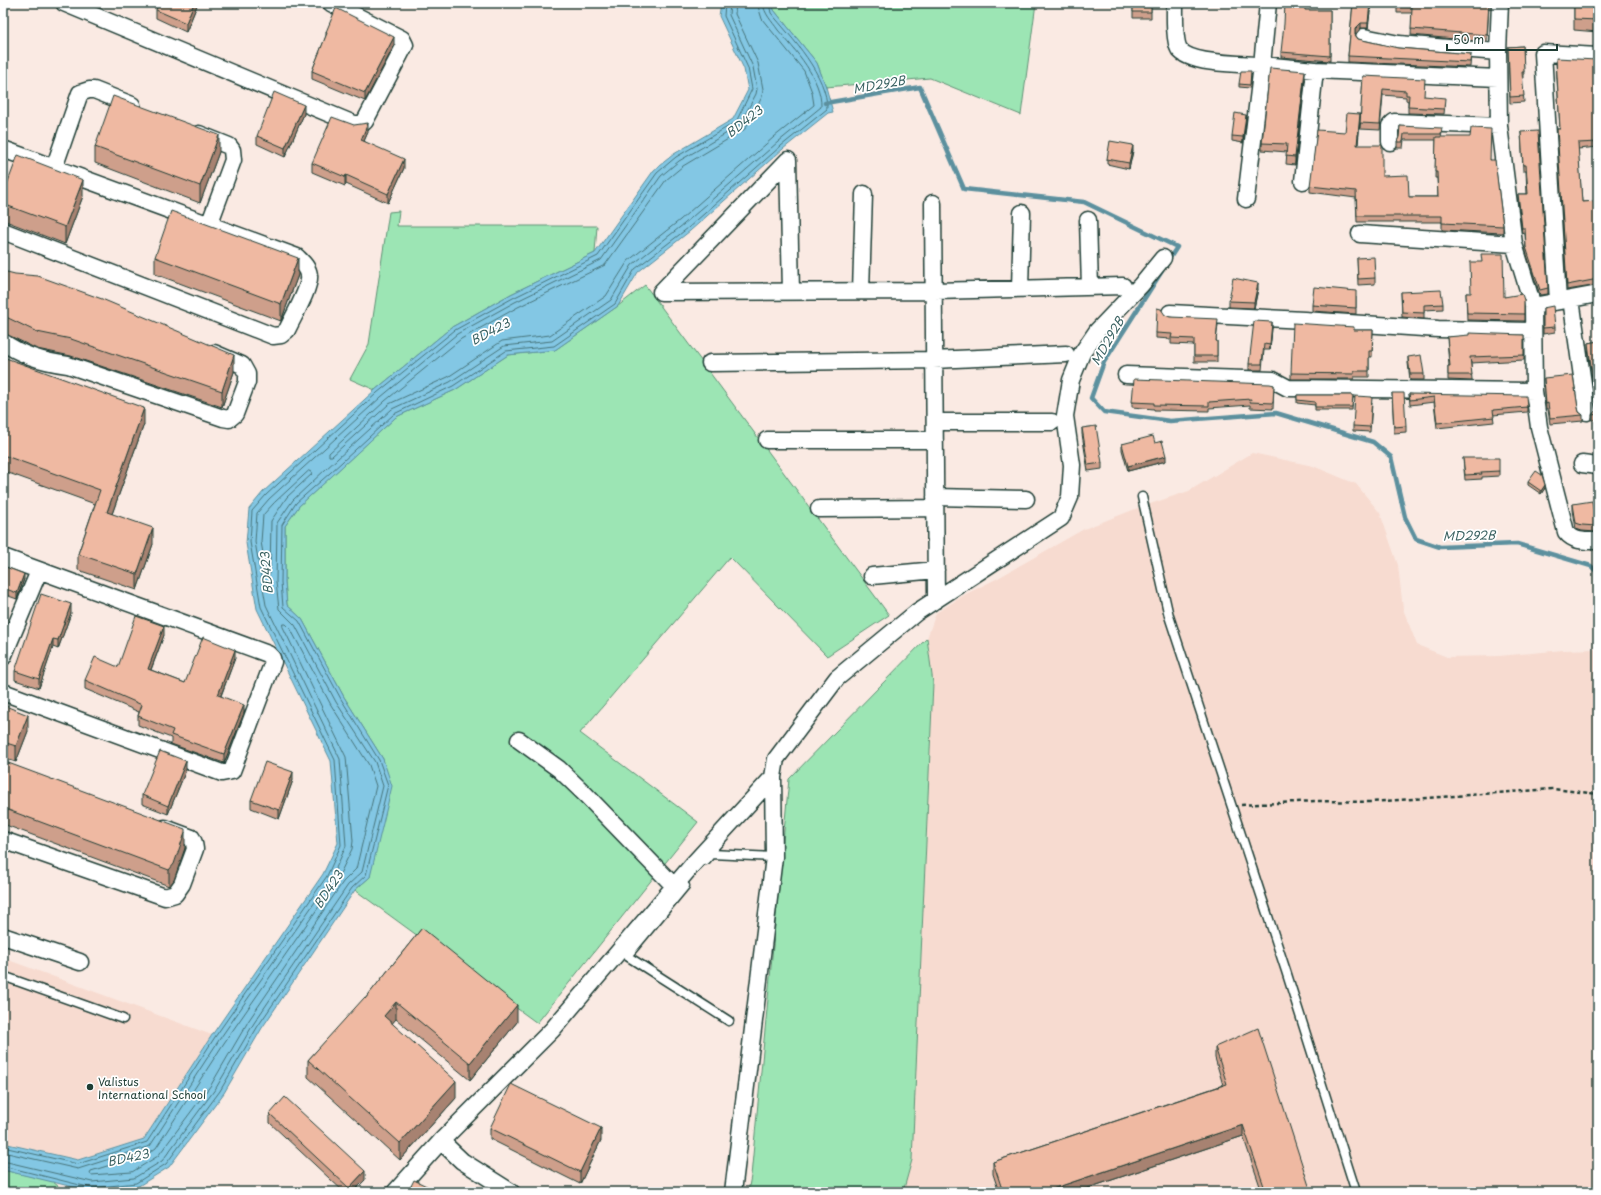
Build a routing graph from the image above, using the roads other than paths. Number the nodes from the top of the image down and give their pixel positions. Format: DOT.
graph roads {
  1 [pos="64,3"];
  2 [pos="331,3"];
  3 [pos="1175,3"];
  4 [pos="1268,3"];
  5 [pos="1500,3"];
  6 [pos="1364,37"];
  7 [pos="1498,52"];
  8 [pos="1598,56"];
  9 [pos="1262,65"];
  10 [pos="1315,70"];
  11 [pos="1498,78"];
  12 [pos="144,110"];
  13 [pos="1499,126"];
  14 [pos="186,128"];
  15 [pos="1390,142"];
  16 [pos="3,149"];
  17 [pos="54,168"];
  18 [pos="1303,181"];
  19 [pos="864,194"];
  20 [pos="1246,199"];
  21 [pos="933,203"];
  22 [pos="1022,213"];
  23 [pos="1088,220"];
  24 [pos="209,225"];
  25 [pos="3,231"];
  26 [pos="1360,234"];
  27 [pos="1514,244"];
  28 [pos="1162,258"];
  29 [pos="1123,286"];
  30 [pos="1090,287"];
  31 [pos="1020,289"];
  32 [pos="934,290"];
  33 [pos="791,291"];
  34 [pos="861,291"];
  35 [pos="1598,294"];
  36 [pos="1564,300"];
  37 [pos="1533,306"];
  38 [pos="1170,313"];
  39 [pos="1533,331"];
  40 [pos="3,342"];
  41 [pos="198,346"];
  42 [pos="1066,354"];
  43 [pos="933,360"];
  44 [pos="710,364"];
  45 [pos="1126,375"];
  46 [pos="1534,391"];
  47 [pos="1587,412"];
  48 [pos="934,422"];
  49 [pos="1052,422"];
  50 [pos="767,440"];
  51 [pos="935,440"];
  52 [pos="1582,464"];
  53 [pos="1598,466"];
  54 [pos="1142,497"];
  55 [pos="1026,499"];
  56 [pos="935,503"];
  57 [pos="819,509"];
  58 [pos="1598,541"];
  59 [pos="3,558"];
  60 [pos="936,570"];
  61 [pos="39,571"];
  62 [pos="872,576"];
  63 [pos="936,600"];
  64 [pos="3,657"];
  65 [pos="3,692"];
  66 [pos="520,740"];
  67 [pos="773,777"];
  68 [pos="148,822"];
  69 [pos="3,840"];
  70 [pos="774,857"];
  71 [pos="674,886"];
  72 [pos="645,928"];
  73 [pos="3,936"];
  74 [pos="80,962"];
  75 [pos="3,976"];
  76 [pos="123,1019"];
  77 [pos="729,1021"];
  78 [pos="441,1141"];
  79 [pos="395,1192"];
  80 [pos="511,1192"];
  81 [pos="732,1192"];
  82 [pos="1356,1192"];
  1 -- 2 [label="street"];
  3 -- 9 [label="street"];
  4 -- 9 [label="street"];
  5 -- 7 [label="street"];
  6 -- 7 [label="street"];
  7 -- 11 [label="street"];
  8 -- 36 [label="street"];
  9 -- 10 [label="street"];
  9 -- 20 [label="street"];
  10 -- 11 [label="street"];
  10 -- 18 [label="street"];
  11 -- 13 [label="street"];
  12 -- 17 [label="street"];
  13 -- 15 [label="street"];
  13 -- 27 [label="street"];
  14 -- 24 [label="street"];
  16 -- 17 [label="street"];
  17 -- 24 [label="street"];
  19 -- 34 [label="street"];
  21 -- 32 [label="street"];
  22 -- 31 [label="street"];
  23 -- 30 [label="street"];
  24 -- 25 [label="street"];
  26 -- 27 [label="street"];
  27 -- 37 [label="street"];
  28 -- 63 [label="street"];
  29 -- 30 [label="street"];
  30 -- 31 [label="street"];
  31 -- 32 [label="street"];
  32 -- 34 [label="street"];
  32 -- 43 [label="street"];
  33 -- 33 [label="street"];
  33 -- 34 [label="street"];
  35 -- 36 [label="street"];
  36 -- 37 [label="street"];
  36 -- 47 [label="street"];
  37 -- 39 [label="street"];
  38 -- 39 [label="street"];
  39 -- 46 [label="street"];
  40 -- 41 [label="street"];
  42 -- 43 [label="street"];
  43 -- 44 [label="street"];
  43 -- 48 [label="street"];
  45 -- 46 [label="street"];
  46 -- 58 [label="street"];
  48 -- 49 [label="street"];
  48 -- 51 [label="street"];
  50 -- 51 [label="street"];
  51 -- 56 [label="street"];
  52 -- 53 [label="street"];
  54 -- 82 [label="lane"];
  55 -- 56 [label="street"];
  56 -- 57 [label="street"];
  56 -- 60 [label="street"];
  59 -- 61 [label="street"];
  60 -- 62 [label="street"];
  60 -- 63 [label="street"];
  61 -- 64 [label="street"];
  61 -- 65 [label="street"];
  63 -- 67 [label="street"];
  66 -- 71 [label="street"];
  67 -- 70 [label="street"];
  67 -- 71 [label="street"];
  68 -- 69 [label="street"];
  70 -- 72 [label="lane"];
  70 -- 81 [label="street"];
  71 -- 72 [label="street"];
  72 -- 77 [label="lane"];
  72 -- 78 [label="street"];
  73 -- 74 [label="street"];
  75 -- 76 [label="lane"];
  78 -- 79 [label="street"];
  78 -- 80 [label="street"];
}
